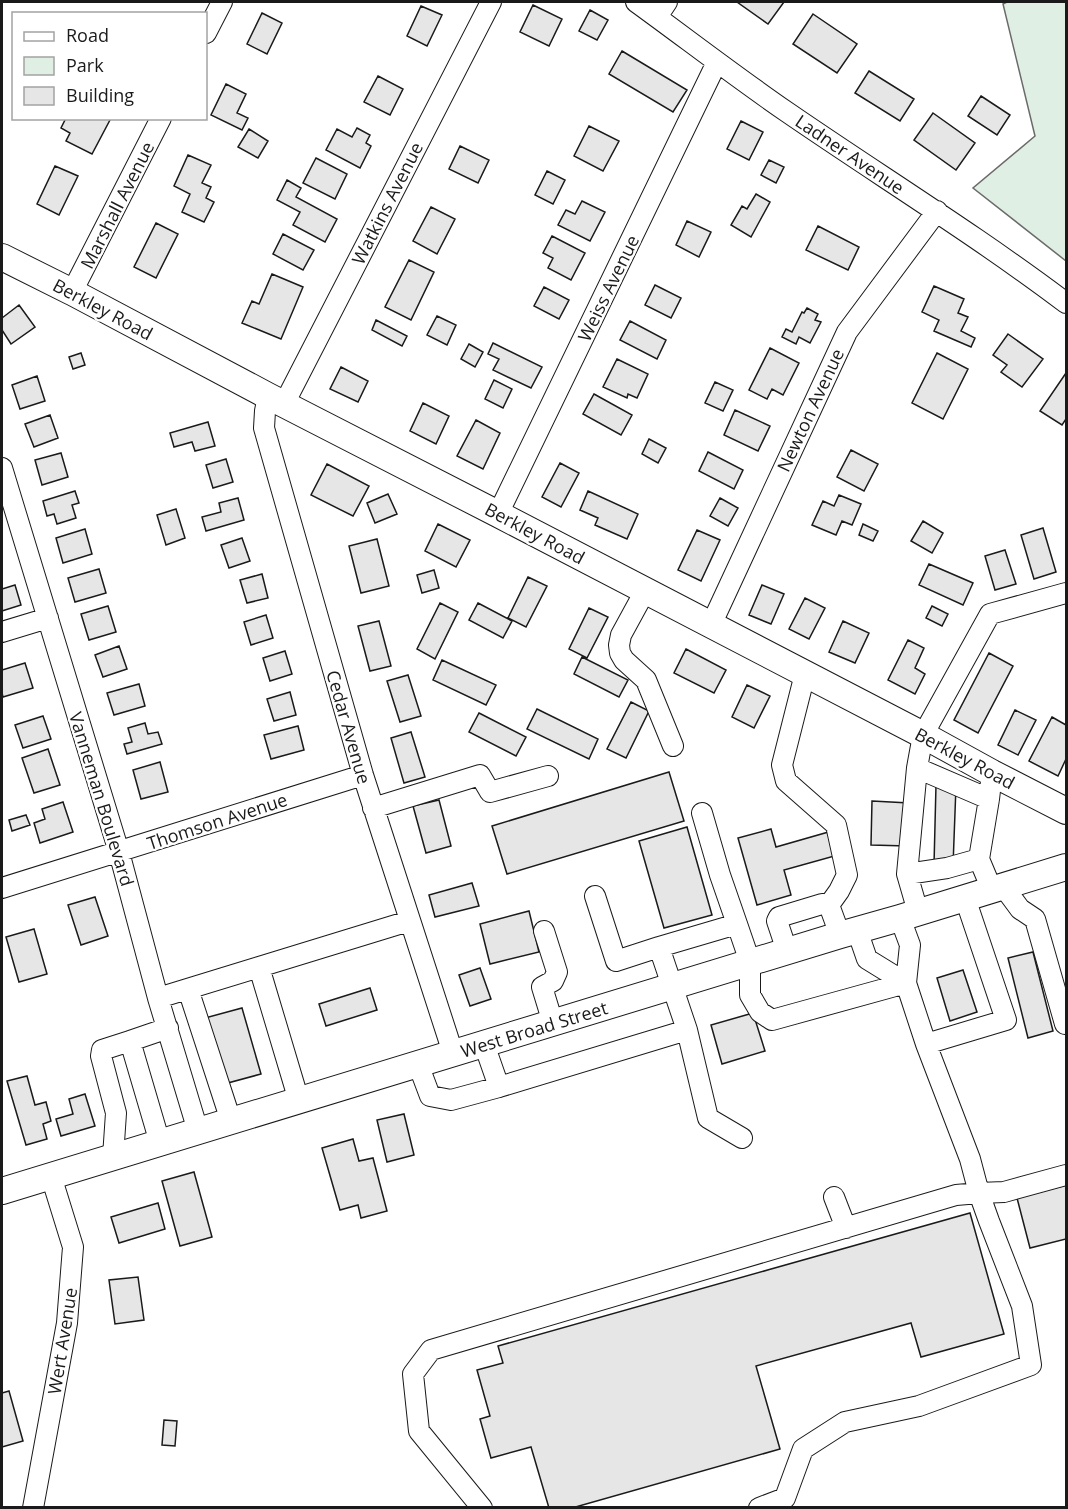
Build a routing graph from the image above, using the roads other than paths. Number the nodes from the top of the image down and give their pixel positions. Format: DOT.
graph roads {
  1 [pos="222,2"];
  2 [pos="491,2"];
  3 [pos="636,2"];
  4 [pos="662,9"];
  5 [pos="207,31"];
  6 [pos="717,62"];
  7 [pos="160,120"];
  8 [pos="937,211"];
  9 [pos="2,257"];
  10 [pos="72,292"];
  11 [pos="1066,303"];
  12 [pos="276,400"];
  13 [pos="2,468"];
  14 [pos="498,514"];
  15 [pos="645,591"];
  16 [pos="1066,593"];
  17 [pos="48,618"];
  18 [pos="711,626"];
  19 [pos="2,632"];
  20 [pos="805,674"];
  21 [pos="923,735"];
  22 [pos="673,746"];
  23 [pos="917,768"];
  24 [pos="992,773"];
  25 [pos="363,775"];
  26 [pos="548,776"];
  27 [pos="989,799"];
  28 [pos="373,808"];
  29 [pos="1066,811"];
  30 [pos="702,813"];
  31 [pos="119,852"];
  32 [pos="979,859"];
  33 [pos="1066,867"];
  34 [pos="907,874"];
  35 [pos="2,888"];
  36 [pos="998,888"];
  37 [pos="595,896"];
  38 [pos="965,898"];
  39 [pos="829,905"];
  40 [pos="909,915"];
  41 [pos="410,921"];
  42 [pos="737,924"];
  43 [pos="544,931"];
  44 [pos="849,932"];
  45 [pos="659,947"];
  46 [pos="787,951"];
  47 [pos="750,962"];
  48 [pos="259,967"];
  49 [pos="906,983"];
  50 [pos="672,986"];
  51 [pos="188,989"];
  52 [pos="158,998"];
  53 [pos="553,1023"];
  54 [pos="1065,1024"];
  55 [pos="168,1028"];
  56 [pos="687,1030"];
  57 [pos="130,1041"];
  58 [pos="484,1044"];
  59 [pos="926,1044"];
  60 [pos="453,1053"];
  61 [pos="418,1064"];
  62 [pos="499,1088"];
  63 [pos="299,1101"];
  64 [pos="231,1121"];
  65 [pos="198,1131"];
  66 [pos="742,1138"];
  67 [pos="160,1143"];
  68 [pos="113,1157"];
  69 [pos="1066,1175"];
  70 [pos="51,1176"];
  71 [pos="2,1191"];
  72 [pos="979,1192"];
  73 [pos="834,1197"];
  74 [pos="846,1228"];
  75 [pos="33,1508"];
  76 [pos="482,1508"];
  77 [pos="759,1508"];
  1 -- 5 [label="street"];
  2 -- 12 [label="street, Watkins Avenue"];
  3 -- 4 [label="street, Ladner Avenue"];
  4 -- 6 [label="street, Ladner Avenue"];
  6 -- 8 [label="street, Ladner Avenue"];
  6 -- 14 [label="street, Weiss Avenue"];
  7 -- 10 [label="street, Marshall Avenue"];
  8 -- 11 [label="street, Ladner Avenue"];
  8 -- 18 [label="street, Newton Avenue"];
  9 -- 10 [label="main road, Berkley Road"];
  10 -- 12 [label="main road, Berkley Road"];
  12 -- 14 [label="main road, Berkley Road"];
  12 -- 25 [label="street, Cedar Avenue"];
  13 -- 17 [label="street, Vanneman Boulevard"];
  14 -- 15 [label="main road, Berkley Road"];
  15 -- 18 [label="main road, Berkley Road"];
  15 -- 22 [label="street"];
  16 -- 21 [label="street"];
  17 -- 19 [label="street"];
  17 -- 31 [label="street, Vanneman Boulevard"];
  18 -- 20 [label="main road, Berkley Road"];
  20 -- 21 [label="main road, Berkley Road"];
  20 -- 39 [label="street"];
  21 -- 23 [label="street"];
  21 -- 24 [label="main road, Berkley Road"];
  23 -- 27 [label="street"];
  23 -- 34 [label="street"];
  24 -- 27 [label="street"];
  24 -- 29 [label="main road, Berkley Road"];
  25 -- 28 [label="street, Cedar Avenue"];
  25 -- 31 [label="street, Thomson Avenue"];
  26 -- 28 [label="street"];
  27 -- 32 [label="street"];
  28 -- 41 [label="street, Cedar Avenue"];
  30 -- 42 [label="street"];
  31 -- 35 [label="street, Thomson Avenue"];
  31 -- 52 [label="street, Vanneman Boulevard"];
  32 -- 34 [label="street"];
  32 -- 36 [label="street"];
  33 -- 36 [label="main road, West Broad Street"];
  34 -- 40 [label="street"];
  36 -- 38 [label="main road, West Broad Street"];
  36 -- 54 [label="street"];
  37 -- 45 [label="street"];
  38 -- 40 [label="main road, West Broad Street"];
  38 -- 59 [label="street"];
  39 -- 44 [label="street"];
  39 -- 46 [label="street"];
  40 -- 44 [label="main road, West Broad Street"];
  40 -- 49 [label="street"];
  41 -- 48 [label="street"];
  41 -- 60 [label="street, Cedar Avenue"];
  42 -- 45 [label="street"];
  42 -- 47 [label="street"];
  43 -- 53 [label="street"];
  44 -- 46 [label="main road, West Broad Street"];
  44 -- 49 [label="street"];
  45 -- 50 [label="street"];
  46 -- 47 [label="main road, West Broad Street"];
  47 -- 49 [label="street"];
  47 -- 50 [label="main road, West Broad Street"];
  48 -- 51 [label="street"];
  48 -- 63 [label="street"];
  49 -- 59 [label="street"];
  50 -- 53 [label="main road, West Broad Street"];
  50 -- 56 [label="street"];
  51 -- 52 [label="street"];
  51 -- 64 [label="street"];
  52 -- 55 [label="street, Vanneman Boulevard"];
  53 -- 58 [label="main road, West Broad Street"];
  55 -- 57 [label="street"];
  55 -- 65 [label="street, Vanneman Boulevard"];
  56 -- 62 [label="street"];
  56 -- 66 [label="street"];
  57 -- 67 [label="street"];
  57 -- 68 [label="street"];
  58 -- 60 [label="main road, West Broad Street"];
  58 -- 62 [label="street"];
  59 -- 72 [label="street"];
  60 -- 61 [label="main road, West Broad Street"];
  61 -- 62 [label="street"];
  61 -- 63 [label="main road, West Broad Street"];
  63 -- 64 [label="main road, West Broad Street"];
  64 -- 65 [label="main road, West Broad Street"];
  65 -- 67 [label="main road, West Broad Street"];
  67 -- 68 [label="main road, West Broad Street"];
  68 -- 70 [label="main road, West Broad Street"];
  69 -- 72 [label="street"];
  70 -- 71 [label="main road, West Broad Street"];
  70 -- 75 [label="street, Wert Avenue"];
  72 -- 74 [label="street"];
  72 -- 77 [label="street"];
  73 -- 74 [label="street"];
  74 -- 76 [label="street"];
}
